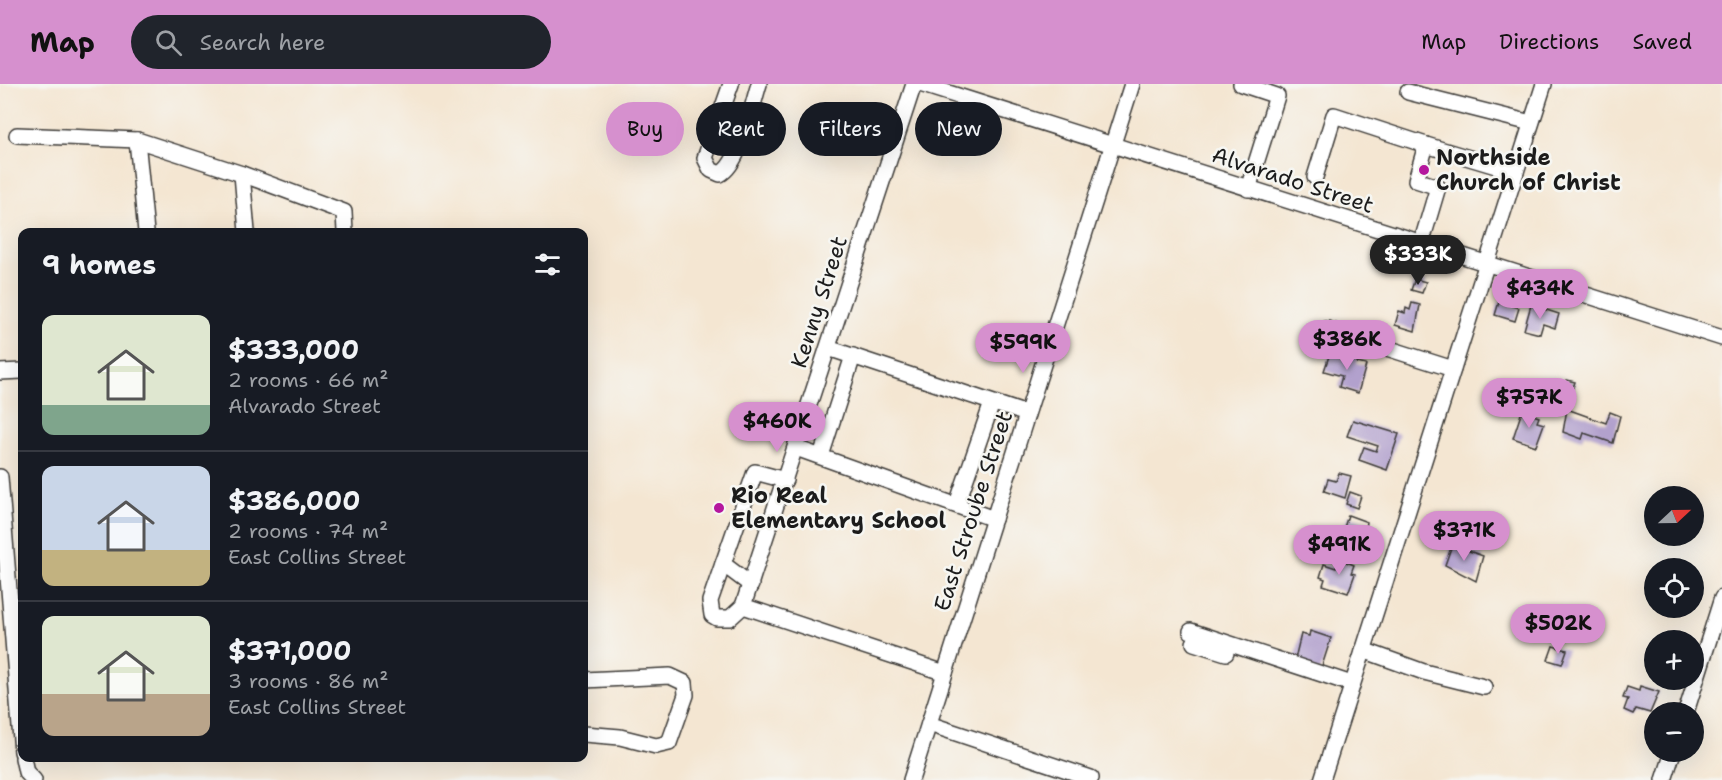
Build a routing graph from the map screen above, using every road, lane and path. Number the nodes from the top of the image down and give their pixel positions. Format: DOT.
graph roads {
  1 [pos="731,84"];
  2 [pos="759,84"];
  3 [pos="915,84"];
  4 [pos="920,84"];
  5 [pos="1132,84"];
  6 [pos="1241,84"];
  7 [pos="1544,84"];
  8 [pos="1408,92"];
  9 [pos="1531,123"];
  10 [pos="17,135"];
  11 [pos="137,140"];
  12 [pos="1426,145"];
  13 [pos="1113,146"];
  14 [pos="1515,172"];
  15 [pos="242,174"];
  16 [pos="1315,177"];
  17 [pos="1248,189"];
  18 [pos="146,228"];
  19 [pos="247,228"];
  20 [pos="345,228"];
  21 [pos="1421,244"];
  22 [pos="1486,264"];
  23 [pos="1327,329"];
  24 [pos="1722,338"];
  25 [pos="828,348"];
  26 [pos="853,356"];
  27 [pos="1453,369"];
  28 [pos="18,371"];
  29 [pos="0,372"];
  30 [pos="992,402"];
  31 [pos="1027,414"];
  32 [pos="796,448"];
  33 [pos="821,456"];
  34 [pos="0,477"];
  35 [pos="785,480"];
  36 [pos="957,504"];
  37 [pos="994,519"];
  38 [pos="723,564"];
  39 [pos="751,585"];
  40 [pos="1722,598"];
  41 [pos="743,606"];
  42 [pos="1193,637"];
  43 [pos="1364,650"];
  44 [pos="945,673"];
  45 [pos="588,680"];
  46 [pos="1484,687"];
  47 [pos="1351,688"];
  48 [pos="18,702"];
  49 [pos="1689,702"];
  50 [pos="929,724"];
  51 [pos="588,734"];
  52 [pos="24,762"];
  53 [pos="1670,762"];
  54 [pos="1091,778"];
  55 [pos="34,780"];
  56 [pos="911,780"];
  57 [pos="1322,780"];
  58 [pos="1664,780"];
  1 -- 2 [label="street"];
  3 -- 25 [label="street, Kenny Street"];
  4 -- 13 [label="street, Alvarado Street"];
  5 -- 13 [label="street, East Stroube Street"];
  6 -- 17 [label="street"];
  7 -- 9 [label="street"];
  8 -- 9 [label="street"];
  9 -- 14 [label="street"];
  10 -- 11 [label="street"];
  11 -- 15 [label="street"];
  11 -- 18 [label="street"];
  12 -- 14 [label="street"];
  12 -- 16 [label="street"];
  12 -- 21 [label="street"];
  13 -- 17 [label="street, Alvarado Street"];
  13 -- 31 [label="street, East Stroube Street"];
  14 -- 22 [label="street"];
  15 -- 19 [label="street"];
  15 -- 20 [label="street"];
  17 -- 21 [label="street, Alvarado Street"];
  21 -- 22 [label="street, Alvarado Street"];
  22 -- 24 [label="street, Alvarado Street"];
  22 -- 27 [label="street"];
  23 -- 27 [label="street"];
  25 -- 26 [label="street"];
  25 -- 32 [label="street, Kenny Street"];
  26 -- 30 [label="street"];
  26 -- 33 [label="street"];
  27 -- 43 [label="street"];
  28 -- 29 [label="street"];
  30 -- 31 [label="street"];
  30 -- 36 [label="street"];
  31 -- 37 [label="street, East Stroube Street"];
  32 -- 33 [label="street"];
  32 -- 35 [label="street, Kenny Street"];
  33 -- 36 [label="street"];
  34 -- 48 [label="street"];
  35 -- 38 [label="street"];
  35 -- 39 [label="street, Kenny Street"];
  36 -- 37 [label="street"];
  37 -- 44 [label="street, East Stroube Street"];
  38 -- 39 [label="street"];
  38 -- 41 [label="street"];
  39 -- 41 [label="street, Kenny Street"];
  40 -- 49 [label="street"];
  41 -- 44 [label="street"];
  42 -- 47 [label="street"];
  43 -- 46 [label="street"];
  43 -- 47 [label="street"];
  44 -- 50 [label="street, East Stroube Street"];
  45 -- 51 [label="street"];
  47 -- 57 [label="street"];
  50 -- 54 [label="street"];
  50 -- 56 [label="street, East Stroube Street"];
  52 -- 55 [label="street"];
  53 -- 58 [label="street"];
}
